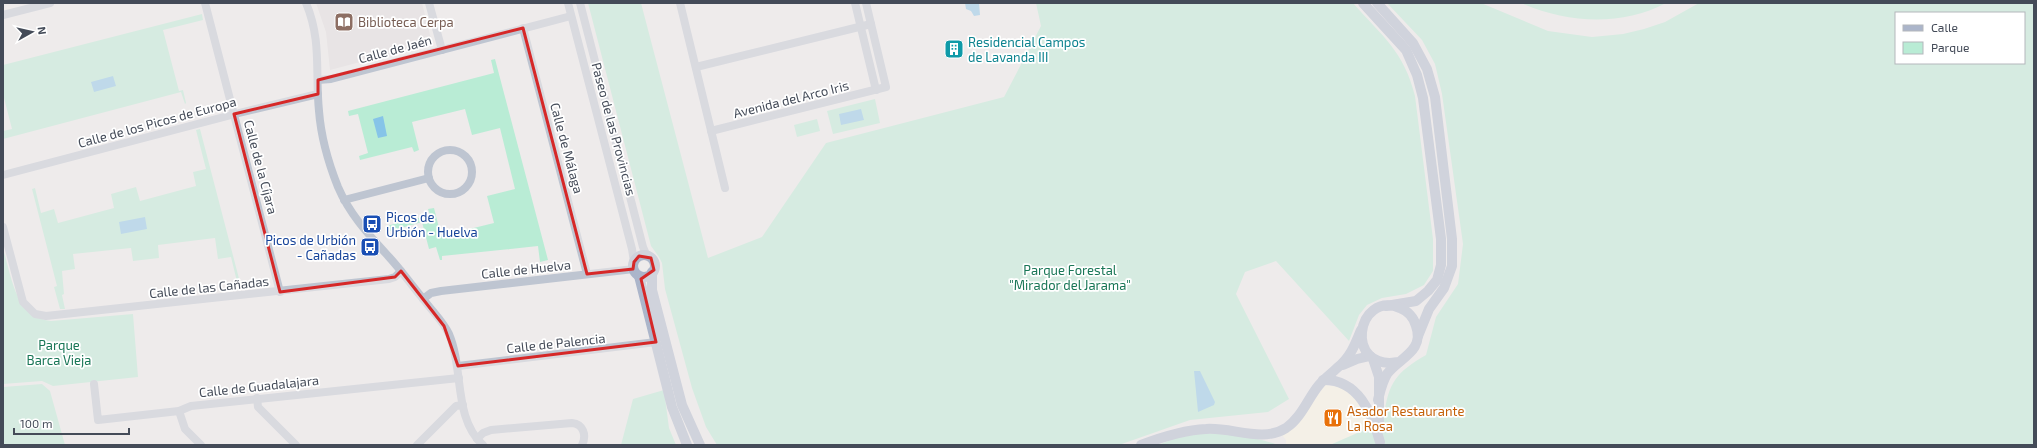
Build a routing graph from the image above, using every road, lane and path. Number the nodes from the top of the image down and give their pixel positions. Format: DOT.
graph roads {
  1 [pos="50,3"];
  2 [pos="205,3"];
  3 [pos="306,3"];
  4 [pos="431,3"];
  5 [pos="568,3"];
  6 [pos="580,3"];
  7 [pos="681,3"];
  8 [pos="854,3"];
  9 [pos="866,3"];
  10 [pos="1363,3"];
  11 [pos="1377,3"];
  12 [pos="3,15"];
  13 [pos="571,16"];
  14 [pos="871,24"];
  15 [pos="860,27"];
  16 [pos="523,28"];
  17 [pos="442,50"];
  18 [pos="696,67"];
  19 [pos="318,80"];
  20 [pos="876,90"];
  21 [pos="318,94"];
  22 [pos="234,114"];
  23 [pos="711,131"];
  24 [pos="3,176"];
  25 [pos="429,178"];
  26 [pos="725,188"];
  27 [pos="344,200"];
  28 [pos="3,227"];
  29 [pos="648,256"];
  30 [pos="635,269"];
  31 [pos="401,271"];
  32 [pos="652,272"];
  33 [pos="587,274"];
  34 [pos="280,292"];
  35 [pos="423,299"];
  36 [pos="1386,306"];
  37 [pos="1361,330"];
  38 [pos="1418,336"];
  39 [pos="656,342"];
  40 [pos="1372,357"];
  41 [pos="1399,362"];
  42 [pos="458,366"];
  43 [pos="1338,368"];
  44 [pos="459,378"];
  45 [pos="1323,380"];
  46 [pos="94,384"];
  47 [pos="257,398"];
  48 [pos="1378,400"];
  49 [pos="463,405"];
  50 [pos="179,411"];
  51 [pos="480,442"];
  52 [pos="1380,443"];
  53 [pos="201,445"];
  54 [pos="296,445"];
  55 [pos="417,445"];
  56 [pos="582,445"];
  57 [pos="687,445"];
  58 [pos="700,445"];
  59 [pos="1141,445"];
  1 -- 12 [label="street"];
  2 -- 22 [label="street, Calle de la Cíjara"];
  3 -- 19 [label="street"];
  4 -- 17 [label="street"];
  5 -- 13 [label="street, Paseo de las Provincias"];
  6 -- 29 [label="street, Paseo de las Provincias"];
  7 -- 18 [label="street"];
  8 -- 15 [label="street"];
  9 -- 14 [label="street"];
  10 -- 36 [label="main road"];
  11 -- 38 [label="main road"];
  13 -- 16 [label="street, Calle de Jaén"];
  13 -- 30 [label="street, Paseo de las Provincias"];
  14 -- 15 [label="street"];
  14 -- 20 [label="street"];
  15 -- 18 [label="street"];
  15 -- 20 [label="street"];
  16 -- 17 [label="street, Calle de Jaén"];
  16 -- 33 [label="street, Calle de Málaga"];
  17 -- 19 [label="street, Calle de Jaén"];
  18 -- 23 [label="street"];
  19 -- 21 [label="street"];
  20 -- 23 [label="street, Avenida del Arco Iris"];
  21 -- 22 [label="street, Calle de los Picos de Europa"];
  21 -- 27 [label="street"];
  22 -- 24 [label="street, Calle de los Picos de Europa"];
  22 -- 34 [label="street, Calle de la Cíjara"];
  23 -- 26 [label="street"];
  25 -- 25 [label="street"];
  25 -- 27 [label="street"];
  27 -- 31 [label="street"];
  28 -- 34 [label="street, Calle de las Cañadas"];
  29 -- 30 [label="main road"];
  29 -- 32 [label="main road"];
  30 -- 32 [label="main road"];
  30 -- 33 [label="street, Calle de Huelva"];
  30 -- 39 [label="main road, Paseo de las Provincias"];
  31 -- 34 [label="street, Calle de las Cañadas"];
  31 -- 35 [label="street"];
  32 -- 58 [label="main road"];
  33 -- 35 [label="street, Calle de Huelva"];
  35 -- 42 [label="street"];
  36 -- 37 [label="main road"];
  36 -- 38 [label="main road"];
  37 -- 40 [label="main road"];
  37 -- 43 [label="main road"];
  38 -- 41 [label="main road"];
  39 -- 42 [label="street, Calle de Palencia"];
  39 -- 57 [label="main road, Paseo de las Provincias"];
  40 -- 41 [label="main road"];
  40 -- 43 [label="main road"];
  40 -- 48 [label="main road"];
  41 -- 48 [label="main road"];
  42 -- 44 [label="street"];
  43 -- 45 [label="main road"];
  44 -- 47 [label="street, Calle de Guadalajara"];
  44 -- 49 [label="street"];
  45 -- 52 [label="main road"];
  45 -- 59 [label="main road"];
  46 -- 50 [label="street, Calle de Guadalajara"];
  47 -- 50 [label="street, Calle de Guadalajara"];
  47 -- 54 [label="street"];
  48 -- 52 [label="main road"];
  49 -- 51 [label="street"];
  49 -- 55 [label="street"];
  50 -- 53 [label="street"];
  51 -- 56 [label="street"];
}
